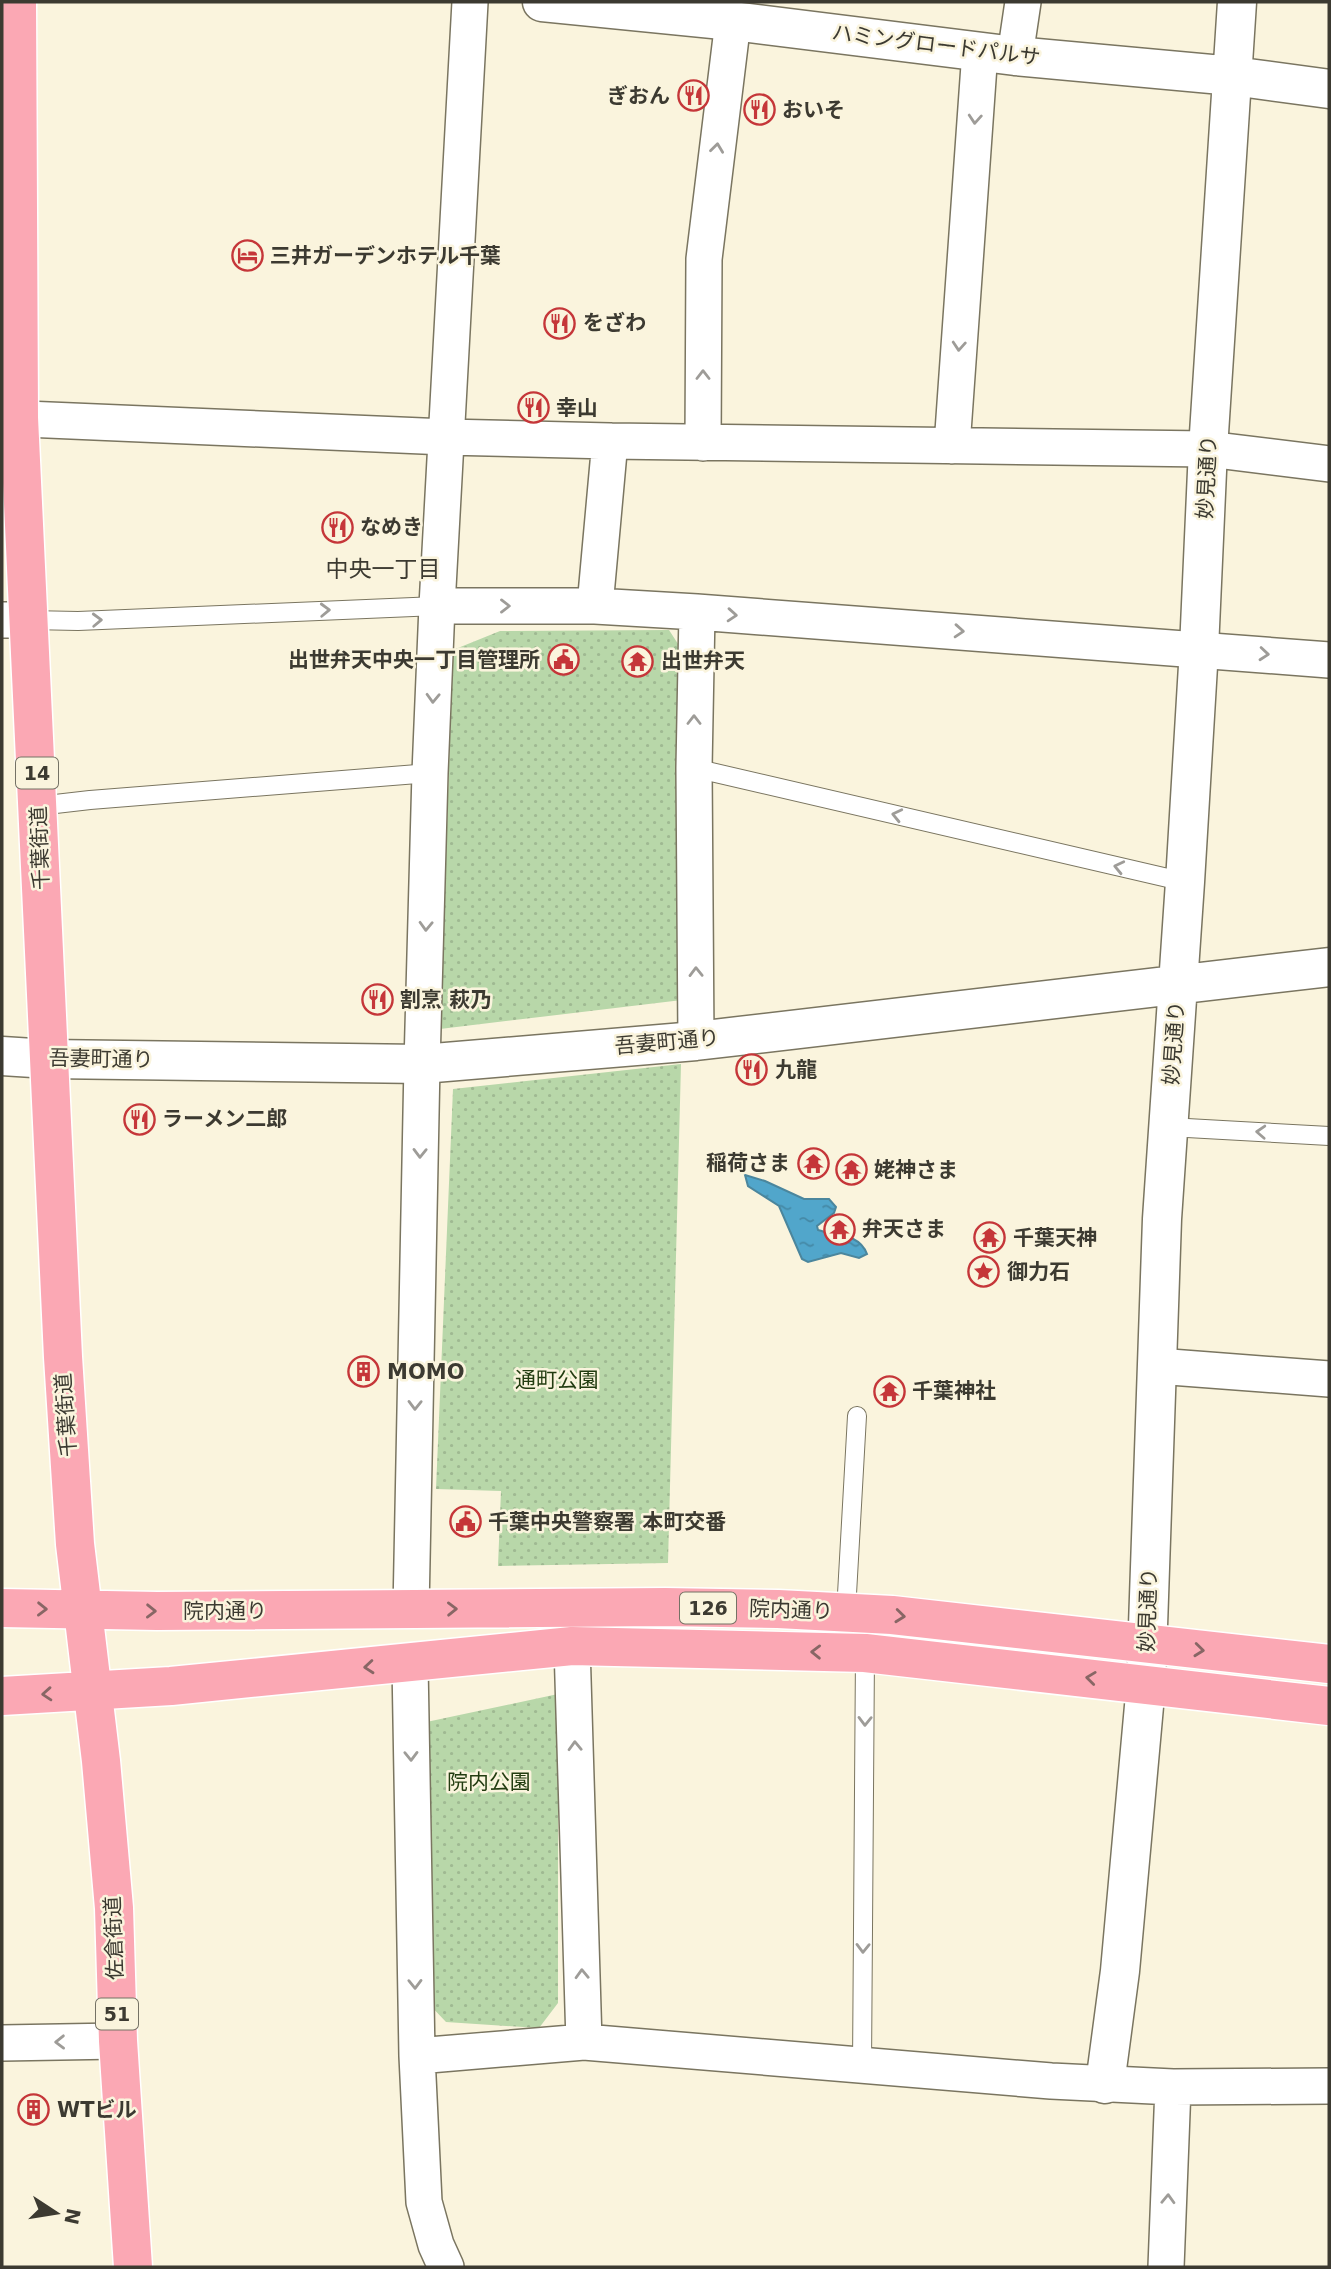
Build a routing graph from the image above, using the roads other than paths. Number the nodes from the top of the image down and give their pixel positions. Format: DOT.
graph roads {
  1 [pos="18,2"];
  2 [pos="470,2"];
  3 [pos="542,2"];
  4 [pos="1023,2"];
  5 [pos="1237,2"];
  6 [pos="753,16"];
  7 [pos="997,53"];
  8 [pos="1233,76"];
  9 [pos="1329,89"];
  10 [pos="10,418"];
  11 [pos="446,437"];
  12 [pos="610,441"];
  13 [pos="703,443"];
  14 [pos="952,446"];
  15 [pos="1208,449"];
  16 [pos="1329,464"];
  17 [pos="437,606"];
  18 [pos="595,607"];
  19 [pos="697,612"];
  20 [pos="15,620"];
  21 [pos="1199,649"];
  22 [pos="1329,660"];
  23 [pos="694,768"];
  24 [pos="430,773"];
  25 [pos="38,806"];
  26 [pos="1185,882"];
  27 [pos="1329,967"];
  28 [pos="1178,984"];
  29 [pos="696,1041"];
  30 [pos="2,1056"];
  31 [pos="49,1059"];
  32 [pos="422,1064"];
  33 [pos="1169,1127"];
  34 [pos="1329,1136"];
  35 [pos="1157,1366"];
  36 [pos="1329,1379"];
  37 [pos="857,1416"];
  38 [pos="2,1608"];
  39 [pos="83,1610"];
  40 [pos="411,1610"];
  41 [pos="846,1612"];
  42 [pos="1147,1645"];
  43 [pos="572,1646"];
  44 [pos="865,1653"];
  45 [pos="410,1664"];
  46 [pos="1329,1664"];
  47 [pos="1146,1684"];
  48 [pos="92,1691"];
  49 [pos="2,1696"];
  50 [pos="1329,1706"];
  51 [pos="118,2041"];
  52 [pos="584,2042"];
  53 [pos="2,2043"];
  54 [pos="417,2056"];
  55 [pos="862,2066"];
  56 [pos="1105,2084"];
  57 [pos="1329,2086"];
  58 [pos="1172,2087"];
  59 [pos="133,2267"];
  60 [pos="446,2267"];
  61 [pos="1166,2267"];
  1 -- 10 [label="highway, 千葉街道 / 14"];
  2 -- 11 [label="street"];
  3 -- 6 [label="street, ハミングロードパルサ"];
  4 -- 7 [label="street"];
  5 -- 8 [label="street, 妙見通り"];
  6 -- 7 [label="street, ハミングロードパルサ"];
  13 -- 6 [label="street, one-way"];
  7 -- 8 [label="street, ハミングロードパルサ"];
  7 -- 14 [label="street, one-way"];
  8 -- 9 [label="street, ハミングロードパルサ"];
  8 -- 15 [label="street, 妙見通り"];
  10 -- 11 [label="street"];
  10 -- 20 [label="highway, 千葉街道 / 14"];
  11 -- 12 [label="street"];
  11 -- 17 [label="street"];
  12 -- 13 [label="street"];
  12 -- 18 [label="street"];
  13 -- 14 [label="street"];
  14 -- 15 [label="street"];
  15 -- 16 [label="street"];
  15 -- 21 [label="street, 妙見通り"];
  17 -- 18 [label="street, one-way"];
  20 -- 17 [label="lane, one-way"];
  17 -- 24 [label="street, one-way"];
  18 -- 19 [label="street"];
  19 -- 21 [label="street, one-way"];
  23 -- 19 [label="street, one-way"];
  20 -- 25 [label="highway, 千葉街道 / 14"];
  21 -- 22 [label="street, one-way"];
  21 -- 26 [label="street, 妙見通り"];
  26 -- 23 [label="lane, one-way"];
  29 -- 23 [label="street, one-way"];
  24 -- 25 [label="lane"];
  24 -- 32 [label="street, one-way"];
  25 -- 31 [label="highway, 千葉街道 / 14"];
  26 -- 28 [label="street, 妙見通り"];
  27 -- 28 [label="street, 吾妻町通り"];
  28 -- 29 [label="street, 吾妻町通り"];
  28 -- 33 [label="street, 妙見通り"];
  29 -- 32 [label="street, 吾妻町通り"];
  30 -- 31 [label="street, 吾妻町通り"];
  31 -- 32 [label="street, 吾妻町通り"];
  31 -- 39 [label="highway, 千葉街道 / 14"];
  32 -- 40 [label="street, one-way"];
  34 -- 33 [label="lane, one-way"];
  33 -- 35 [label="street, 妙見通り"];
  35 -- 36 [label="street"];
  35 -- 42 [label="street, 妙見通り"];
  37 -- 41 [label="lane"];
  38 -- 39 [label="highway, 126, one-way"];
  39 -- 40 [label="highway, 院内通り / 126, one-way"];
  39 -- 48 [label="highway, 佐倉街道 / 51"];
  40 -- 41 [label="highway, 院内通り / 126, one-way"];
  41 -- 42 [label="highway, 院内通り / 126, one-way"];
  42 -- 46 [label="highway, 院内通り / 126, one-way"];
  42 -- 47 [label="street, 妙見通り"];
  44 -- 43 [label="highway, 院内通り / 126, one-way"];
  43 -- 45 [label="highway, 院内通り / 126"];
  52 -- 43 [label="street, one-way"];
  47 -- 44 [label="highway, 院内通り / 126, one-way"];
  44 -- 55 [label="lane, one-way"];
  45 -- 48 [label="highway, 院内通り / 126, one-way"];
  45 -- 54 [label="street, one-way"];
  47 -- 50 [label="highway, 院内通り / 126"];
  47 -- 56 [label="street, 妙見通り"];
  48 -- 49 [label="highway, 126, one-way"];
  48 -- 51 [label="highway, 佐倉街道 / 51"];
  51 -- 53 [label="street, one-way"];
  51 -- 59 [label="highway, 佐倉街道 / 51"];
  52 -- 54 [label="street"];
  52 -- 55 [label="street"];
  54 -- 60 [label="street"];
  55 -- 56 [label="street"];
  56 -- 58 [label="street"];
  57 -- 58 [label="street"];
  61 -- 58 [label="street, one-way"];
}
